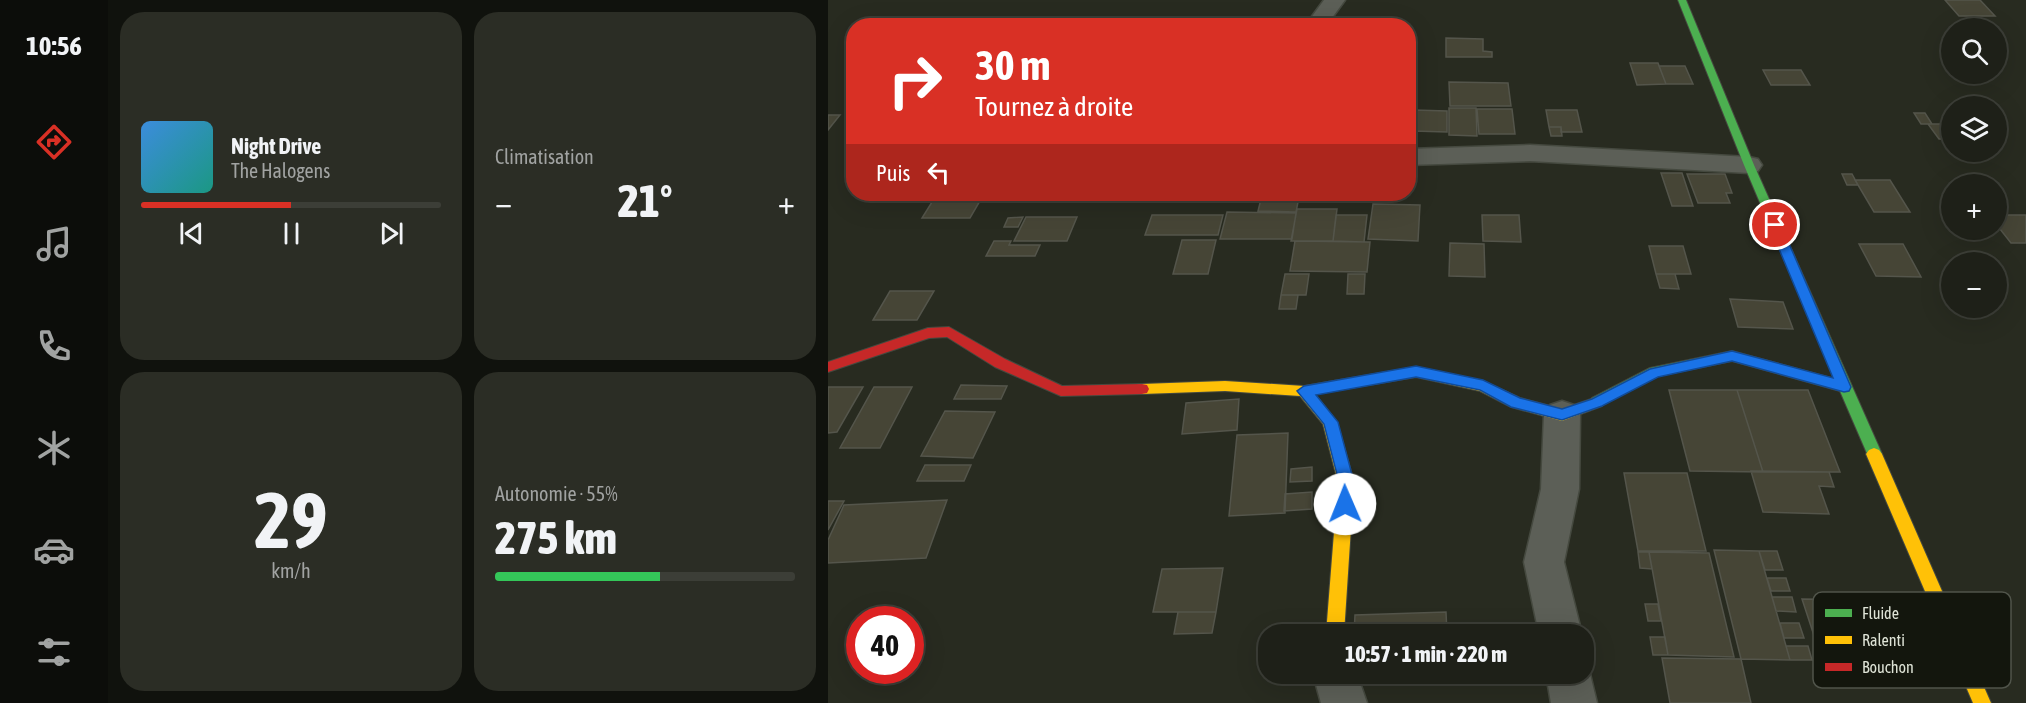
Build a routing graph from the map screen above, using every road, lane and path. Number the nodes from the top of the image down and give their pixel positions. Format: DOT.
graph roads {
  1 [pos="1335,0"];
  2 [pos="1682,0"];
  3 [pos="1321,18"];
  4 [pos="1416,156"];
  5 [pos="1749,165"];
  6 [pos="828,367"];
  7 [pos="1844,387"];
  8 [pos="1304,391"];
  9 [pos="1562,415"];
  10 [pos="1934,592"];
  11 [pos="1336,624"];
  12 [pos="1558,624"];
  13 [pos="1338,684"];
  14 [pos="1570,684"];
  15 [pos="1975,688"];
  16 [pos="1344,703"];
  17 [pos="1574,703"];
  18 [pos="1982,703"];
  1 -- 3 [label="street"];
  2 -- 5 [label="street"];
  4 -- 5 [label="street"];
  5 -- 7 [label="street"];
  6 -- 8 [label="street"];
  7 -- 9 [label="street"];
  7 -- 10 [label="street"];
  8 -- 9 [label="street"];
  8 -- 11 [label="street"];
  9 -- 12 [label="street"];
  13 -- 16 [label="street"];
  14 -- 17 [label="street"];
  15 -- 18 [label="street"];
}
